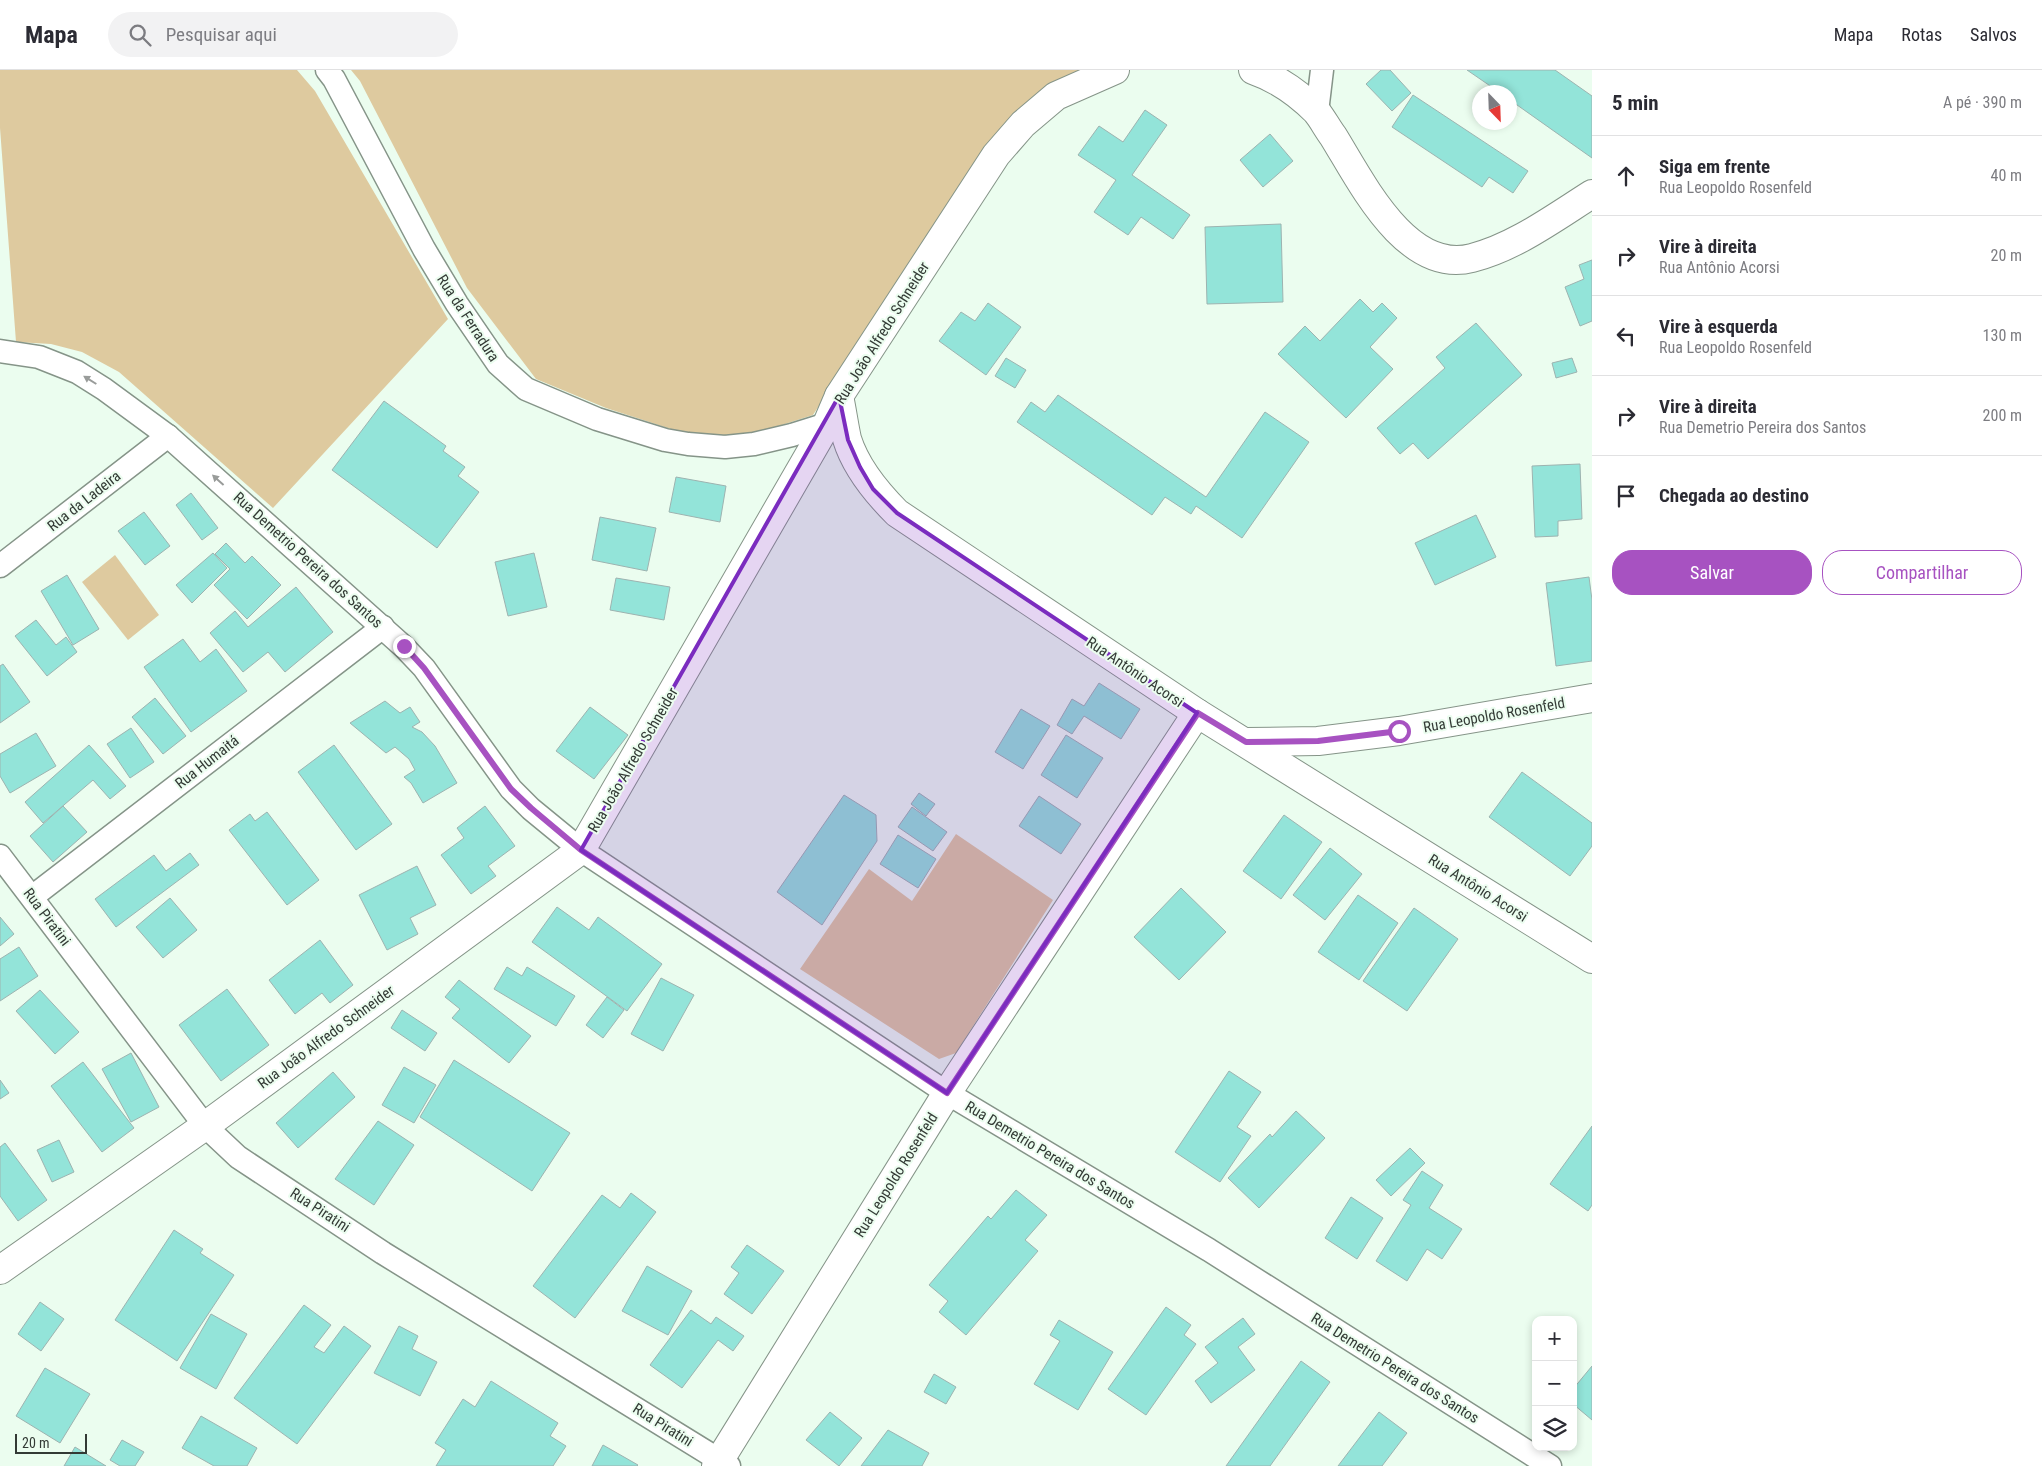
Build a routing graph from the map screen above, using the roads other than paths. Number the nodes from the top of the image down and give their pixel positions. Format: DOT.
graph roads {
  1 [pos="326,70"];
  2 [pos="1115,70"];
  3 [pos="1252,70"];
  4 [pos="1322,70"];
  5 [pos="1317,112"];
  6 [pos="1592,194"];
  7 [pos="0,351"];
  8 [pos="839,396"];
  9 [pos="827,424"];
  10 [pos="168,436"];
  11 [pos="0,566"];
  12 [pos="383,627"];
  13 [pos="1592,698"];
  14 [pos="1198,713"];
  15 [pos="1246,742"];
  16 [pos="581,850"];
  17 [pos="0,856"];
  18 [pos="32,897"];
  19 [pos="1592,960"];
  20 [pos="947,1093"];
  21 [pos="205,1126"];
  22 [pos="1,1267"];
  23 [pos="721,1464"];
  24 [pos="1550,1466"];
  1 -- 9 [label="street, Rua da Ferradura"];
  2 -- 8 [label="street, Rua João Alfredo Schneider"];
  3 -- 5 [label="street"];
  4 -- 5 [label="street"];
  5 -- 6 [label="street"];
  10 -- 7 [label="street, Rua Demetrio Pereira dos Santos, one-way"];
  8 -- 9 [label="street, Rua João Alfredo Schneider"];
  8 -- 14 [label="street, Rua Antônio Acorsi"];
  9 -- 16 [label="street, Rua João Alfredo Schneider"];
  10 -- 11 [label="street, Rua da Ladeira"];
  12 -- 10 [label="street, Rua Demetrio Pereira dos Santos, one-way"];
  12 -- 16 [label="street, Rua Demetrio Pereira dos Santos"];
  12 -- 18 [label="street, Rua Humaitá"];
  13 -- 15 [label="street, Rua Leopoldo Rosenfeld"];
  14 -- 15 [label="street, Rua Antônio Acorsi"];
  14 -- 20 [label="street, Rua Leopoldo Rosenfeld"];
  15 -- 19 [label="street, Rua Antônio Acorsi"];
  16 -- 20 [label="street, Rua Demetrio Pereira dos Santos"];
  16 -- 21 [label="street, Rua João Alfredo Schneider"];
  17 -- 18 [label="street, Rua Piratini"];
  18 -- 21 [label="street, Rua Piratini"];
  20 -- 23 [label="street, Rua Leopoldo Rosenfeld"];
  20 -- 24 [label="street, Rua Demetrio Pereira dos Santos"];
  21 -- 22 [label="street, Rua João Alfredo Schneider"];
  21 -- 23 [label="street, Rua Piratini"];
}
